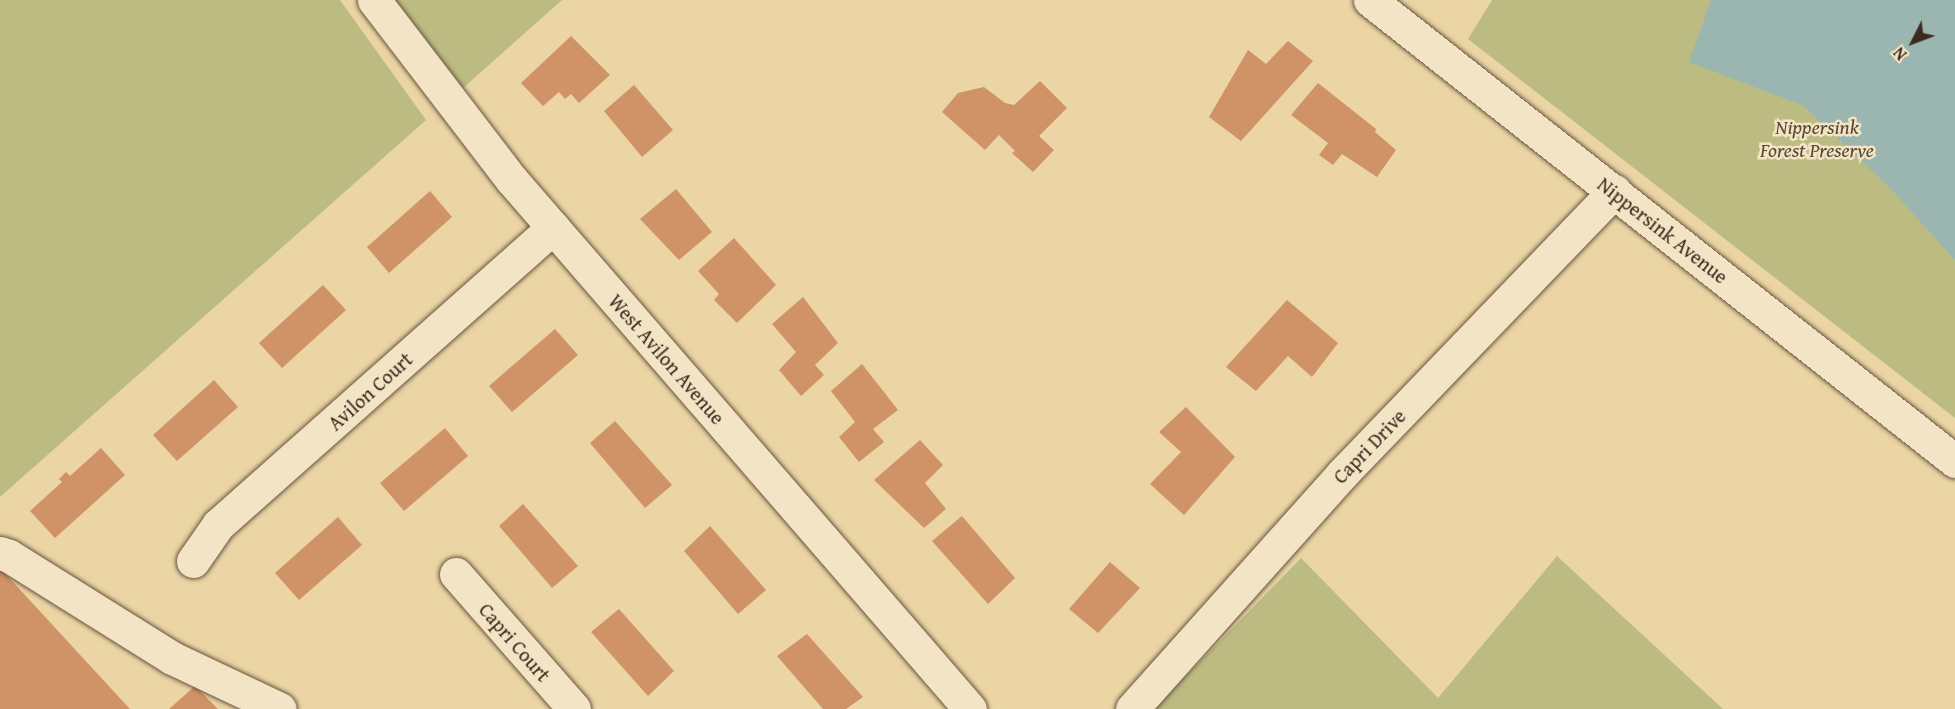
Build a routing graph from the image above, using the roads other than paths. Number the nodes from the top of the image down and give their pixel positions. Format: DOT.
graph roads {
  1 [pos="374,0"];
  2 [pos="1370,0"];
  3 [pos="1614,190"];
  4 [pos="553,228"];
  5 [pos="1955,461"];
  6 [pos="0,553"];
  7 [pos="193,561"];
  8 [pos="456,574"];
  9 [pos="280,709"];
  10 [pos="574,709"];
  11 [pos="970,709"];
  12 [pos="1132,709"];
  1 -- 4 [label="street, West Avilon Avenue"];
  2 -- 3 [label="street, Nippersink Avenue"];
  3 -- 5 [label="street, Nippersink Avenue"];
  3 -- 12 [label="street, Capri Drive"];
  4 -- 7 [label="street, Avilon Court"];
  4 -- 11 [label="street, West Avilon Avenue"];
  6 -- 9 [label="street"];
  8 -- 10 [label="street, Capri Court"];
}
